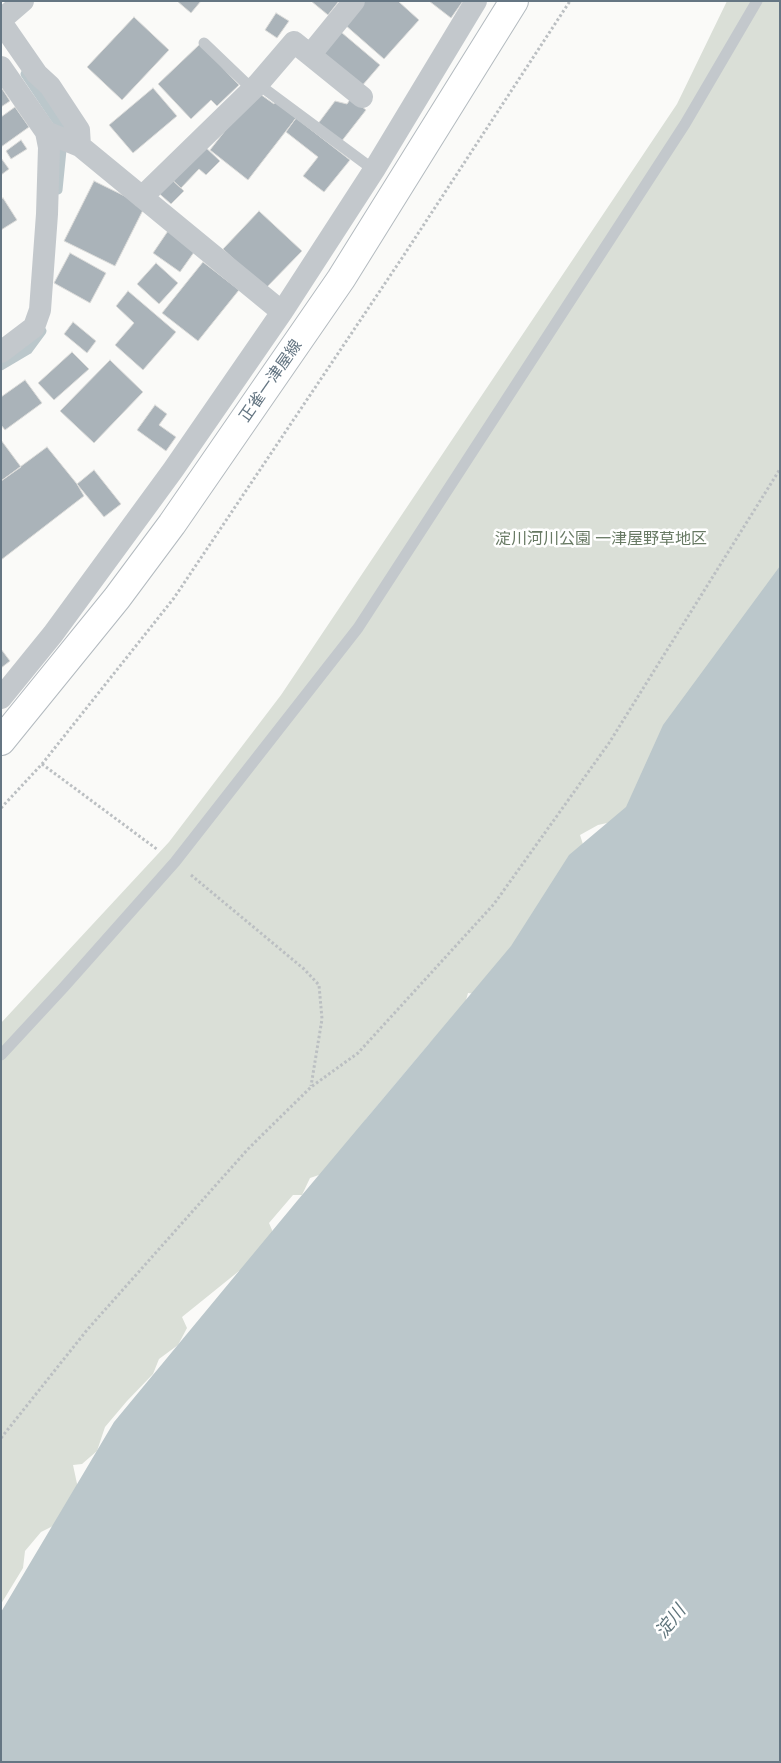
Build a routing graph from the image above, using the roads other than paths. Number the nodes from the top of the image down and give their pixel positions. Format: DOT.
graph roads {
  1 [pos="23,1"];
  2 [pos="354,1"];
  3 [pos="476,1"];
  4 [pos="514,1"];
  5 [pos="757,1"];
  6 [pos="1,21"];
  7 [pos="204,43"];
  8 [pos="310,55"];
  9 [pos="1,67"];
  10 [pos="255,87"];
  11 [pos="362,97"];
  12 [pos="46,132"];
  13 [pos="80,146"];
  14 [pos="374,170"];
  15 [pos="142,197"];
  16 [pos="282,312"];
  17 [pos="1,352"];
  18 [pos="1,698"];
  19 [pos="1,740"];
  20 [pos="1,1055"];
  1 -- 6 [label="street"];
  2 -- 8 [label="street"];
  3 -- 14 [label="street"];
  4 -- 19 [label="main road, 正雀一津屋線"];
  5 -- 20 [label="lane"];
  6 -- 13 [label="street"];
  7 -- 10 [label="lane"];
  8 -- 10 [label="street"];
  8 -- 11 [label="street"];
  9 -- 12 [label="street"];
  10 -- 14 [label="lane"];
  10 -- 15 [label="street"];
  12 -- 13 [label="street"];
  12 -- 17 [label="street"];
  13 -- 15 [label="street"];
  14 -- 16 [label="street"];
  15 -- 16 [label="street"];
  16 -- 18 [label="street"];
}
